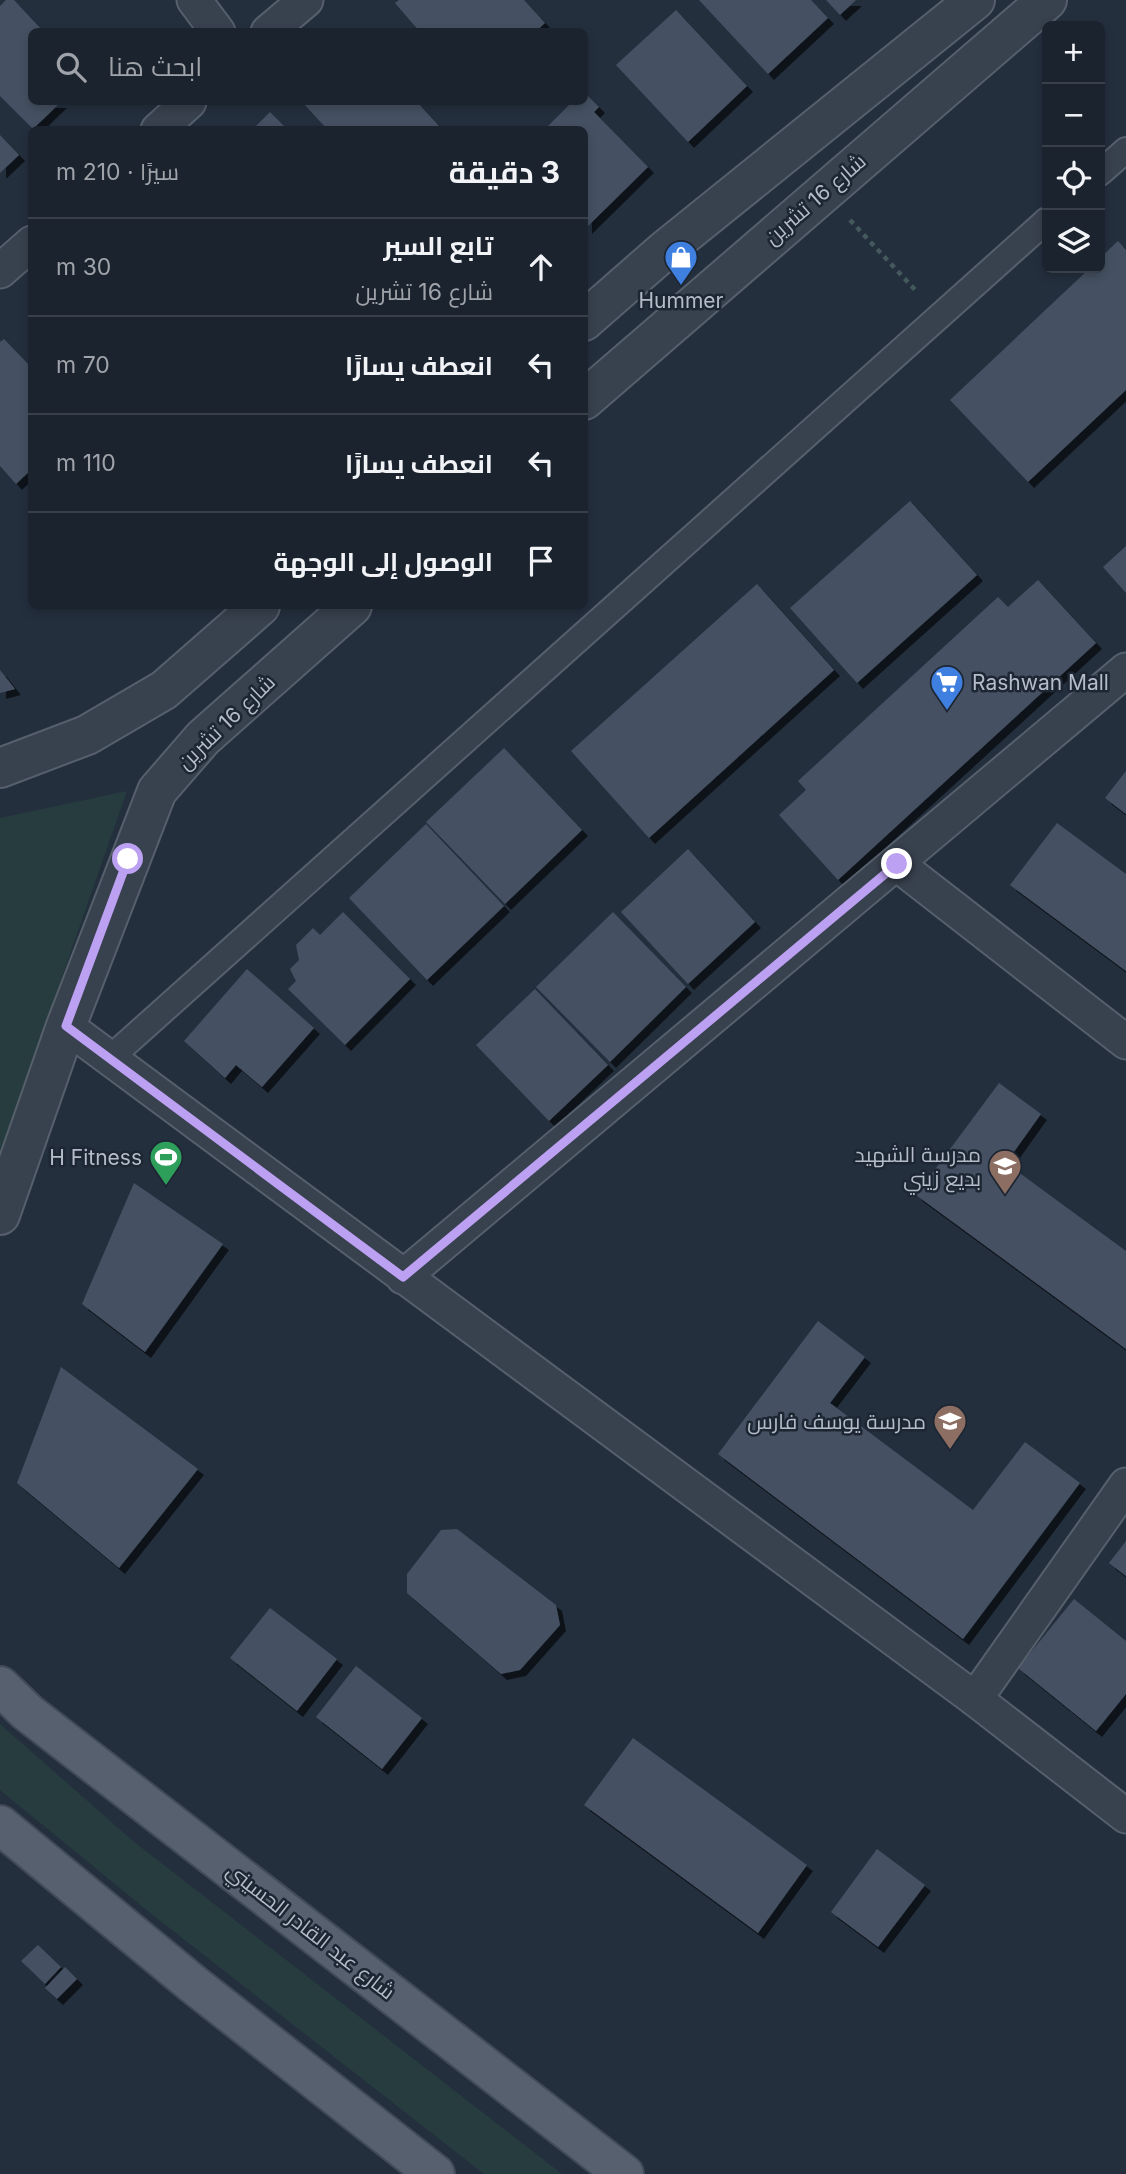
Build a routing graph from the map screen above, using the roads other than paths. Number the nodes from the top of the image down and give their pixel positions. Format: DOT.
graph roads {
  1 [pos="194,0"];
  2 [pos="306,0"];
  3 [pos="975,0"];
  4 [pos="1047,0"];
  5 [pos="215,28"];
  6 [pos="273,28"];
  7 [pos="186,105"];
  8 [pos="162,126"];
  9 [pos="1126,150"];
  10 [pos="1105,169"];
  11 [pos="1042,224"];
  12 [pos="28,246"];
  13 [pos="665,250"];
  14 [pos="0,271"];
  15 [pos="701,298"];
  16 [pos="588,317"];
  17 [pos="588,397"];
  18 [pos="257,609"];
  19 [pos="349,609"];
  20 [pos="1126,670"];
  21 [pos="0,768"];
  22 [pos="897,864"];
  23 [pos="66,1026"];
  24 [pos="1126,1042"];
  25 [pos="109,1059"];
  26 [pos="0,1215"];
  27 [pos="403,1277"];
  28 [pos="1126,1485"];
  29 [pos="0,1686"];
  30 [pos="975,1699"];
  31 [pos="1126,1816"];
  32 [pos="0,1825"];
  33 [pos="435,2174"];
  34 [pos="624,2174"];
  1 -- 5 [label="street"];
  2 -- 6 [label="street"];
  3 -- 13 [label="street"];
  4 -- 15 [label="street, شارع 16 تشرين"];
  7 -- 8 [label="street"];
  9 -- 10 [label="street"];
  11 -- 25 [label="street"];
  12 -- 14 [label="street"];
  13 -- 15 [label="street"];
  13 -- 16 [label="street"];
  15 -- 17 [label="street, شارع 16 تشرين"];
  18 -- 21 [label="street"];
  19 -- 23 [label="street, شارع 16 تشرين"];
  20 -- 22 [label="street"];
  22 -- 24 [label="street"];
  22 -- 27 [label="street"];
  23 -- 25 [label="street"];
  23 -- 26 [label="street, شارع 16 تشرين"];
  25 -- 27 [label="street"];
  27 -- 30 [label="street"];
  28 -- 30 [label="street"];
  29 -- 34 [label="main road, شارع عبد القادر الحسيني"];
  30 -- 31 [label="street"];
  32 -- 33 [label="main road"];
}
